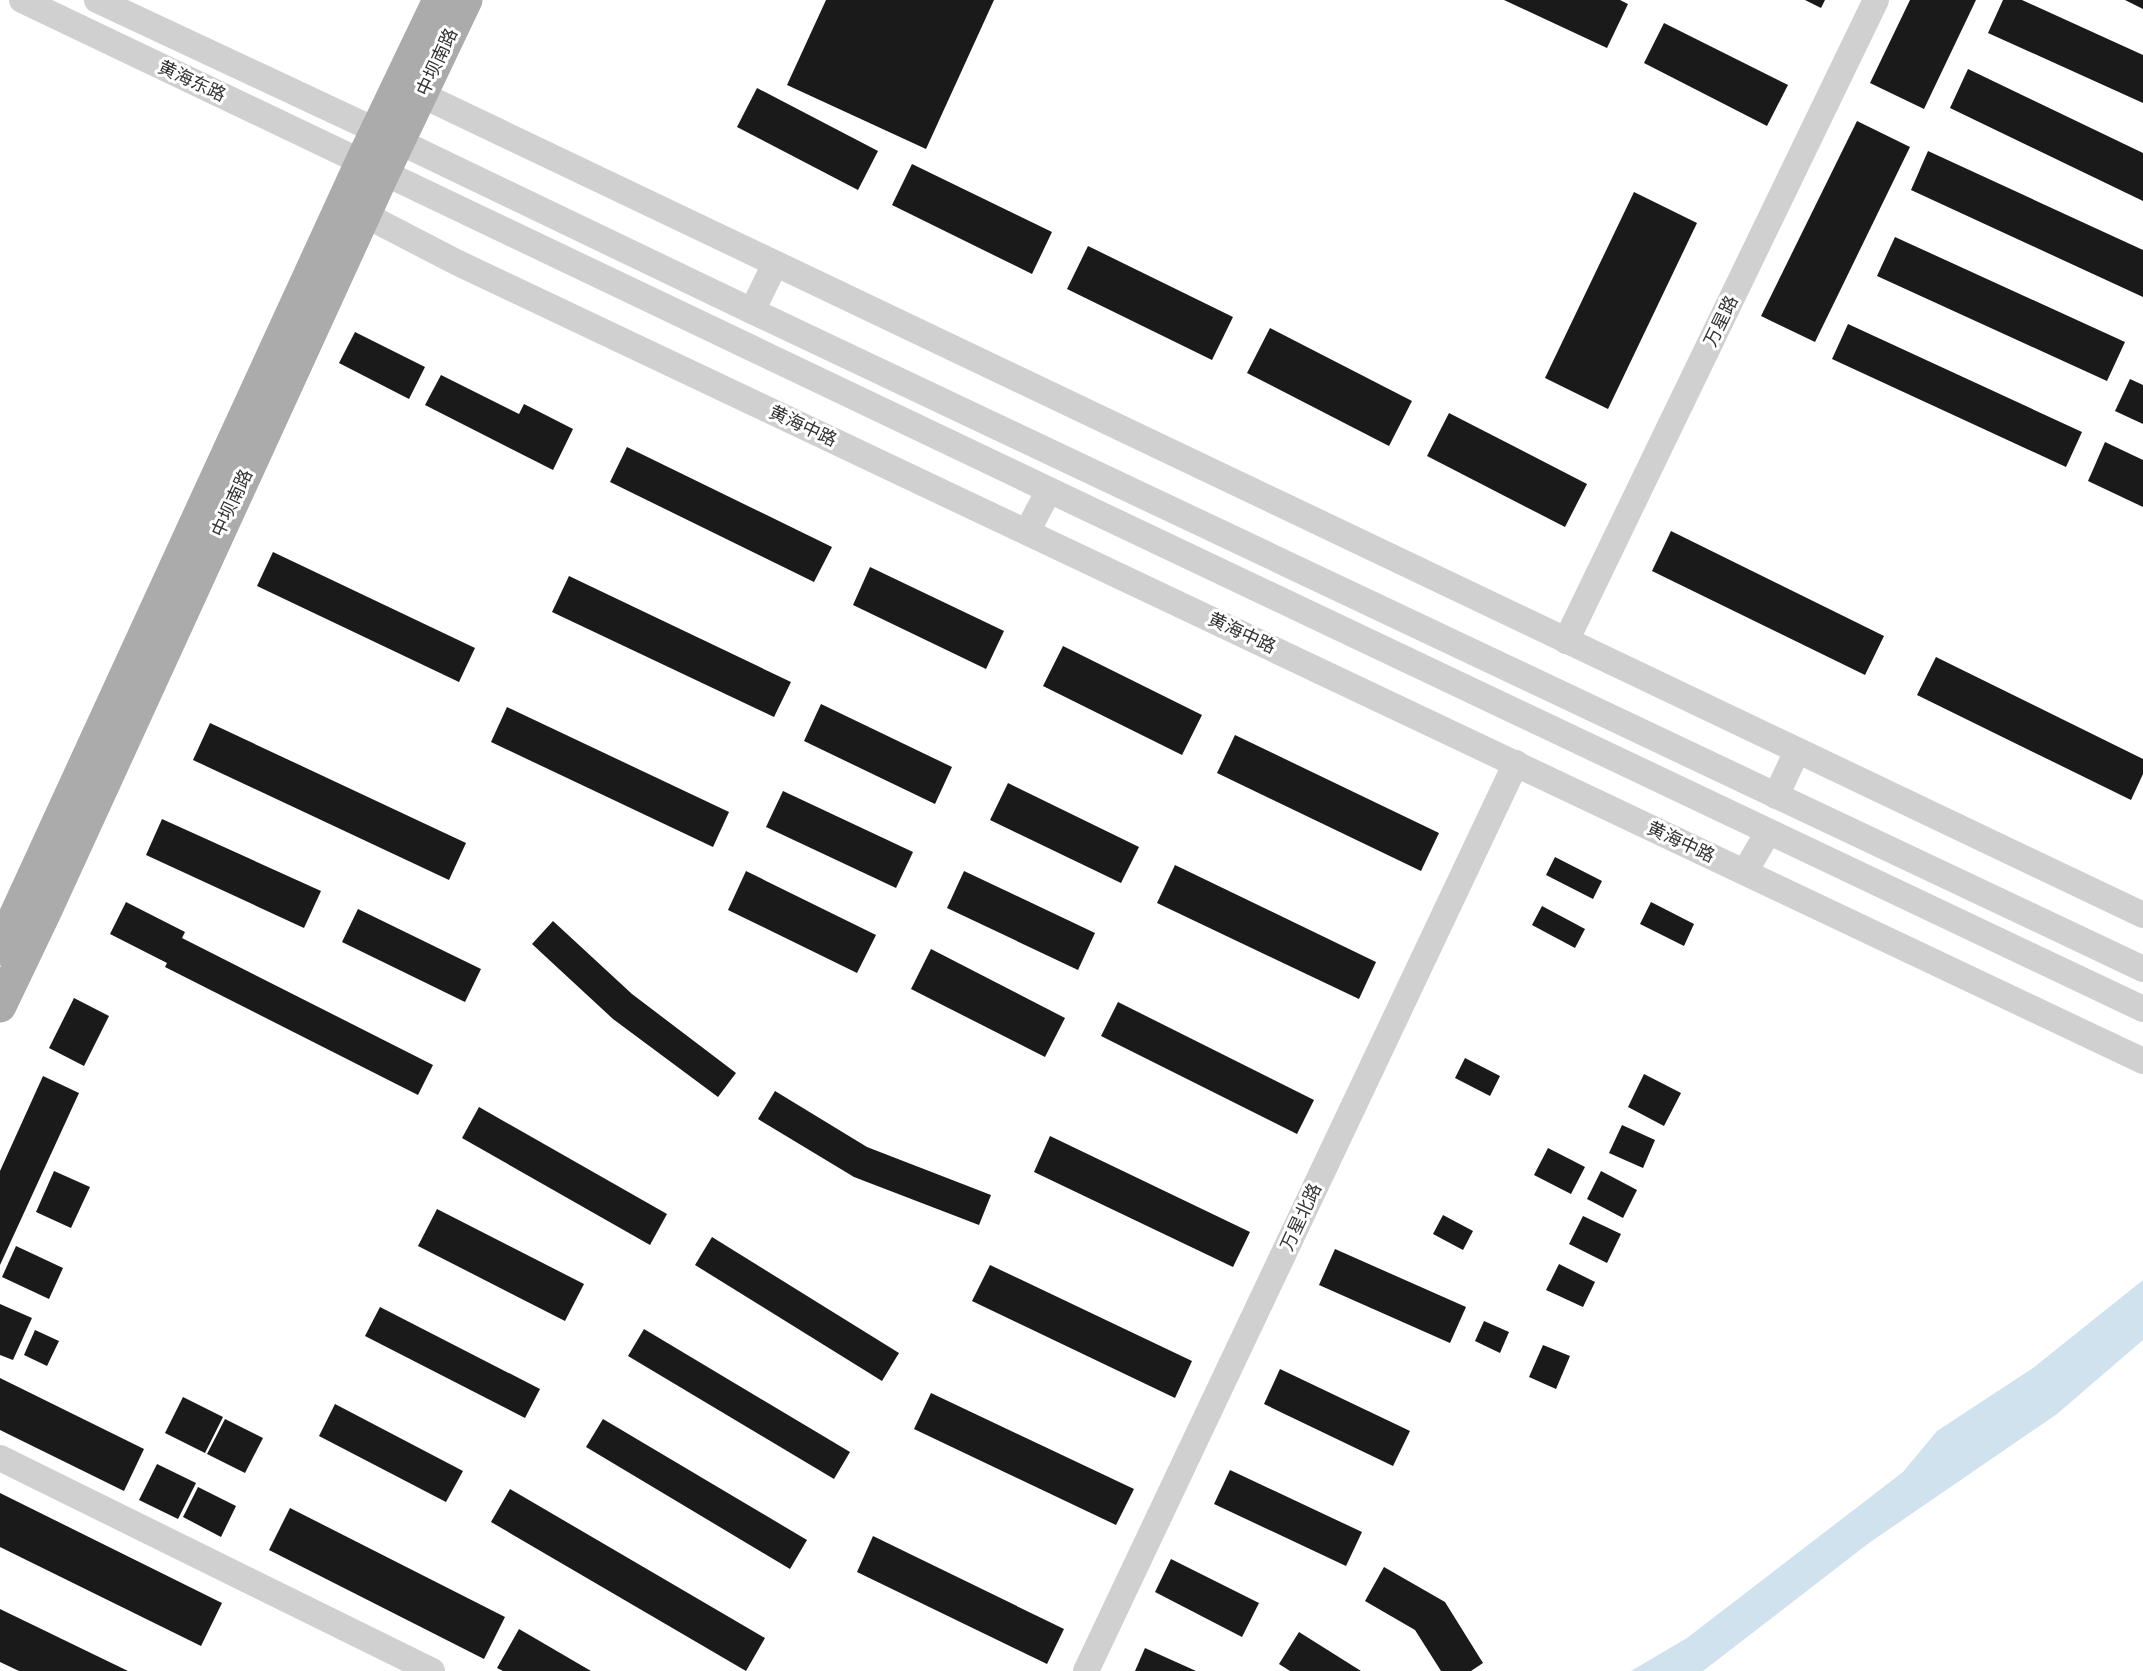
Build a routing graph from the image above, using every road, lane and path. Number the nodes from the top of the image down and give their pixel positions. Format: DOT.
graph roads {
  1 [pos="22,0"];
  2 [pos="97,0"];
  3 [pos="439,0"];
  4 [pos="466,0"];
  5 [pos="1876,0"];
  6 [pos="399,85"];
  7 [pos="388,136"];
  8 [pos="373,167"];
  9 [pos="354,208"];
  10 [pos="775,264"];
  11 [pos="752,311"];
  12 [pos="1048,490"];
  13 [pos="1027,532"];
  14 [pos="1566,641"];
  15 [pos="1797,751"];
  16 [pos="1516,764"];
  17 [pos="1776,796"];
  18 [pos="1768,832"];
  19 [pos="1745,872"];
  20 [pos="2143,915"];
  21 [pos="0,950"];
  22 [pos="2143,969"];
  23 [pos="0,1006"];
  24 [pos="2143,1009"];
  25 [pos="2143,1061"];
  26 [pos="0,1458"];
  27 [pos="432,1671"];
  28 [pos="1086,1671"];
  1 -- 8 [label="street, 黄海东路"];
  2 -- 7 [label="street, 黄海东路"];
  3 -- 6 [label="main road, 中坝南路"];
  4 -- 7 [label="main road, 中坝南路"];
  5 -- 14 [label="street, 万星路"];
  6 -- 7 [label="main road, 中坝南路"];
  6 -- 10 [label="street"];
  7 -- 8 [label="main road, 中坝南路"];
  7 -- 11 [label="street"];
  8 -- 9 [label="main road, 中坝南路"];
  8 -- 12 [label="street"];
  9 -- 13 [label="street, 黄海中路"];
  9 -- 21 [label="main road, 中坝南路"];
  9 -- 23 [label="main road, 中坝南路"];
  10 -- 11 [label="street"];
  10 -- 14 [label="street"];
  11 -- 17 [label="street"];
  12 -- 13 [label="street"];
  12 -- 18 [label="street"];
  13 -- 16 [label="street, 黄海中路"];
  14 -- 15 [label="street"];
  15 -- 17 [label="street"];
  15 -- 20 [label="street"];
  16 -- 19 [label="street, 黄海中路"];
  16 -- 28 [label="street, 万星北路"];
  17 -- 22 [label="street"];
  18 -- 19 [label="street"];
  18 -- 24 [label="street"];
  19 -- 25 [label="street, 黄海中路"];
  26 -- 27 [label="street"];
}
